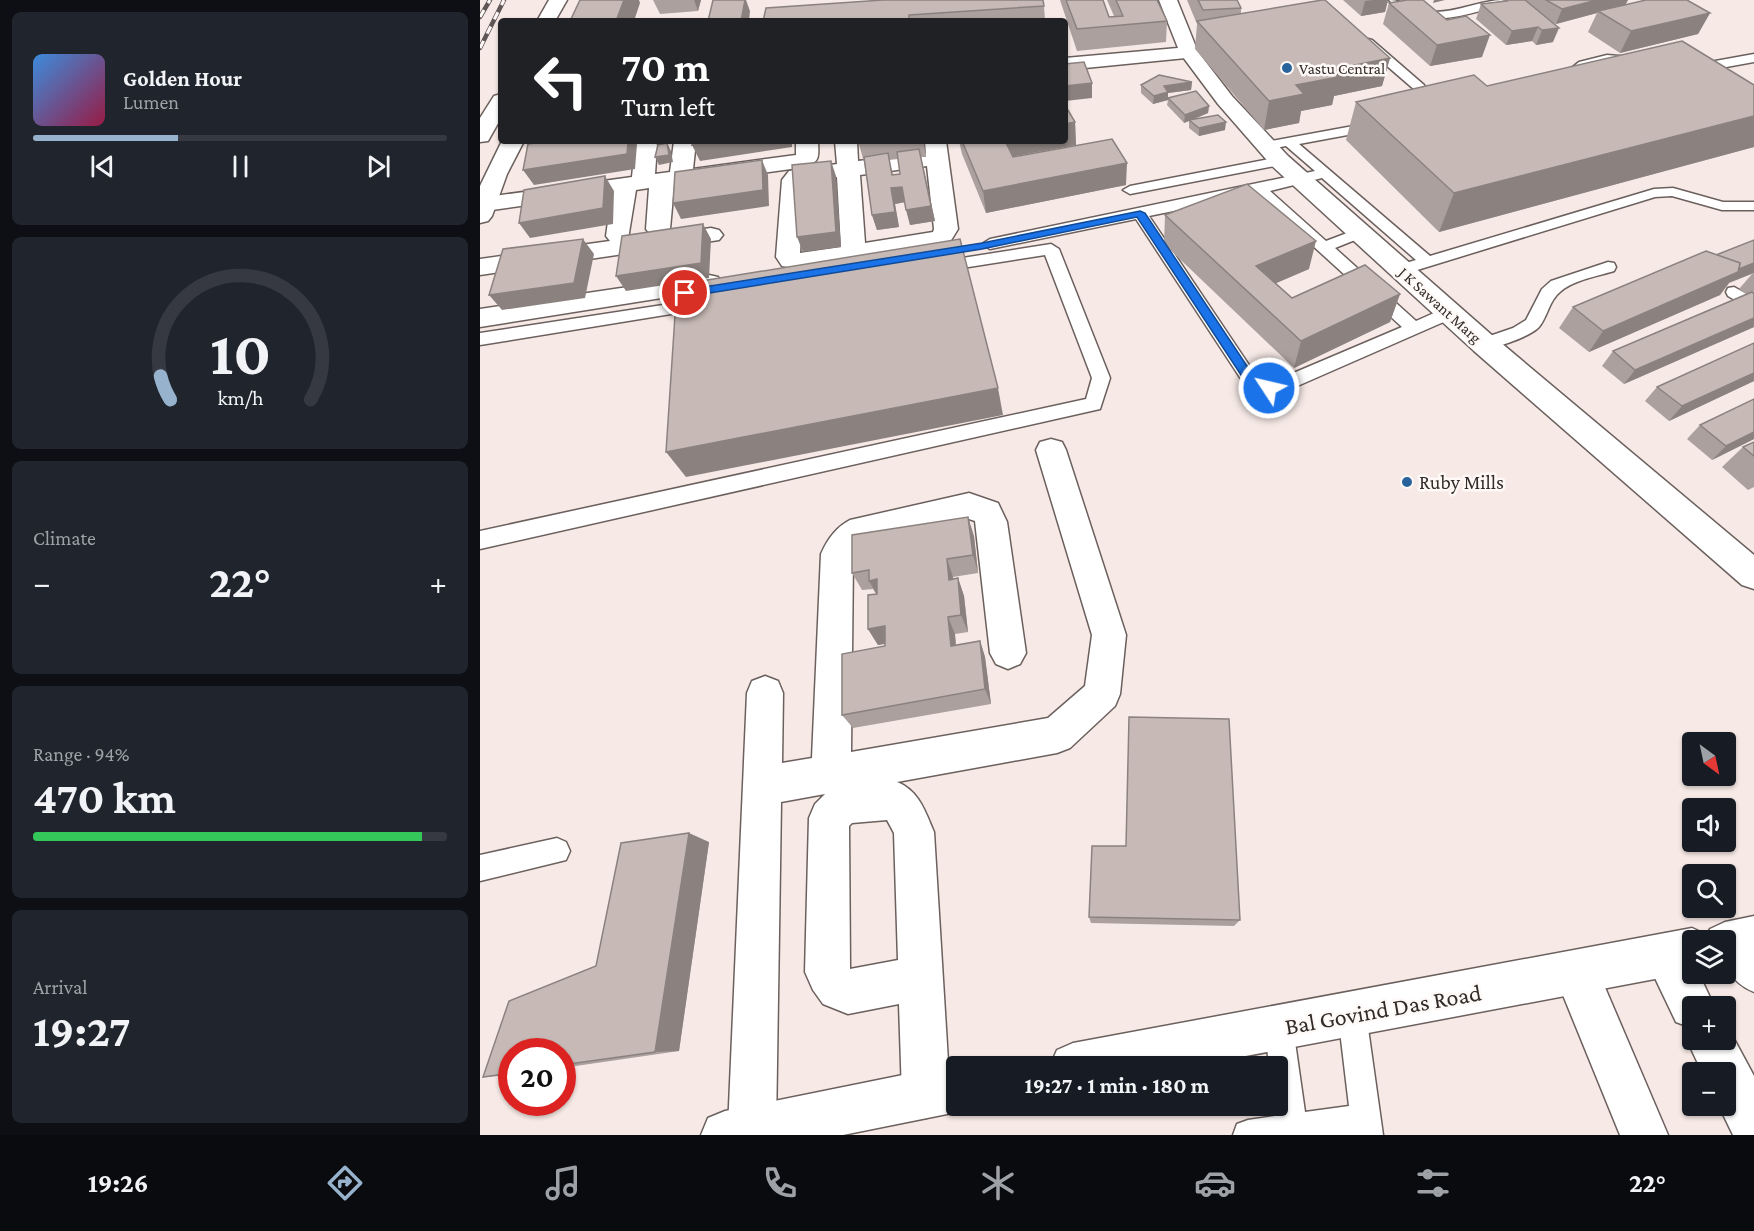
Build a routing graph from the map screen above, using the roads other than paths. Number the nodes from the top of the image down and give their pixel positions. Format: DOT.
graph roads {
  1 [pos="558,0"];
  2 [pos="1168,0"];
  3 [pos="1395,0"];
  4 [pos="1497,0"];
  5 [pos="548,18"];
  6 [pos="1358,34"];
  7 [pos="1189,43"];
  8 [pos="1754,58"];
  9 [pos="1068,63"];
  10 [pos="1644,64"];
  11 [pos="1683,71"];
  12 [pos="1565,82"];
  13 [pos="1420,88"];
  14 [pos="498,108"];
  15 [pos="1392,123"];
  16 [pos="480,136"];
  17 [pos="512,144"];
  18 [pos="644,144"];
  19 [pos="683,144"];
  20 [pos="807,144"];
  21 [pos="846,144"];
  22 [pos="1278,149"];
  23 [pos="936,150"];
  24 [pos="848,168"];
  25 [pos="1312,176"];
  26 [pos="653,181"];
  27 [pos="1259,189"];
  28 [pos="1130,190"];
  29 [pos="1337,198"];
  30 [pos="1754,206"];
  31 [pos="482,210"];
  32 [pos="1140,213"];
  33 [pos="657,229"];
  34 [pos="1360,233"];
  35 [pos="711,235"];
  36 [pos="1324,247"];
  37 [pos="854,253"];
  38 [pos="1428,262"];
  39 [pos="612,266"];
  40 [pos="480,267"];
  41 [pos="1608,267"];
  42 [pos="923,269"];
  43 [pos="1401,270"];
  44 [pos="795,276"];
  45 [pos="719,290"];
  46 [pos="1734,292"];
  47 [pos="1754,306"];
  48 [pos="1449,313"];
  49 [pos="480,318"];
  50 [pos="480,326"];
  51 [pos="1414,328"];
  52 [pos="480,339"];
  53 [pos="1484,344"];
  54 [pos="1051,450"];
  55 [pos="480,540"];
  56 [pos="1754,575"];
  57 [pos="1008,653"];
  58 [pos="765,693"];
  59 [pos="831,774"];
  60 [pos="762,786"];
  61 [pos="556,851"];
  62 [pos="480,868"];
  63 [pos="1679,953"];
  64 [pos="1576,973"];
  65 [pos="920,976"];
  66 [pos="1690,996"];
  67 [pos="1352,1014"];
  68 [pos="1279,1028"];
  69 [pos="1715,1050"];
  70 [pos="1127,1056"];
  71 [pos="941,1091"];
  72 [pos="839,1123"];
  73 [pos="1754,1125"];
  74 [pos="1367,1127"];
  75 [pos="1292,1129"];
  76 [pos="738,1132"];
  77 [pos="1248,1135"];
  78 [pos="1644,1135"];
  1 -- 5 [label="street"];
  2 -- 7 [label="street, J K Sawant Marg"];
  3 -- 4 [label="lane"];
  6 -- 13 [label="lane"];
  7 -- 9 [label="street"];
  7 -- 22 [label="street, J K Sawant Marg"];
  8 -- 11 [label="lane"];
  10 -- 12 [label="lane"];
  14 -- 16 [label="street"];
  15 -- 22 [label="lane"];
  17 -- 31 [label="street"];
  18 -- 26 [label="street"];
  19 -- 26 [label="street"];
  20 -- 26 [label="street"];
  21 -- 24 [label="street"];
  22 -- 25 [label="street, J K Sawant Marg"];
  22 -- 28 [label="lane"];
  23 -- 24 [label="street"];
  23 -- 37 [label="street"];
  24 -- 37 [label="street"];
  24 -- 37 [label="street"];
  25 -- 27 [label="lane"];
  25 -- 29 [label="street, J K Sawant Marg"];
  26 -- 31 [label="street"];
  26 -- 33 [label="street"];
  26 -- 39 [label="street"];
  27 -- 32 [label="lane"];
  27 -- 36 [label="lane"];
  29 -- 34 [label="street, J K Sawant Marg"];
  29 -- 38 [label="lane"];
  30 -- 38 [label="lane"];
  32 -- 44 [label="lane"];
  32 -- 51 [label="lane"];
  34 -- 36 [label="lane"];
  34 -- 43 [label="street, J K Sawant Marg"];
  35 -- 39 [label="street"];
  36 -- 51 [label="lane"];
  38 -- 43 [label="lane"];
  39 -- 40 [label="street"];
  39 -- 45 [label="street"];
  39 -- 49 [label="street"];
  41 -- 53 [label="lane"];
  42 -- 55 [label="lane"];
  43 -- 48 [label="street, J K Sawant Marg"];
  45 -- 50 [label="lane"];
  45 -- 52 [label="lane"];
  46 -- 47 [label="lane"];
  48 -- 51 [label="lane"];
  48 -- 53 [label="street, J K Sawant Marg"];
  53 -- 56 [label="street, J K Sawant Marg"];
  54 -- 59 [label="street"];
  57 -- 59 [label="street"];
  58 -- 60 [label="street"];
  59 -- 60 [label="street"];
  60 -- 76 [label="street"];
  61 -- 62 [label="lane"];
  63 -- 64 [label="street, Bal Govind Das Road"];
  63 -- 66 [label="street"];
  64 -- 67 [label="street, Bal Govind Das Road"];
  64 -- 78 [label="street"];
  65 -- 71 [label="street"];
  67 -- 68 [label="street, Bal Govind Das Road"];
  67 -- 74 [label="lane"];
  68 -- 70 [label="street, Bal Govind Das Road"];
  68 -- 75 [label="lane"];
  69 -- 73 [label="street"];
  71 -- 72 [label="street"];
  72 -- 76 [label="street"];
  74 -- 75 [label="lane"];
  75 -- 77 [label="lane"];
}
